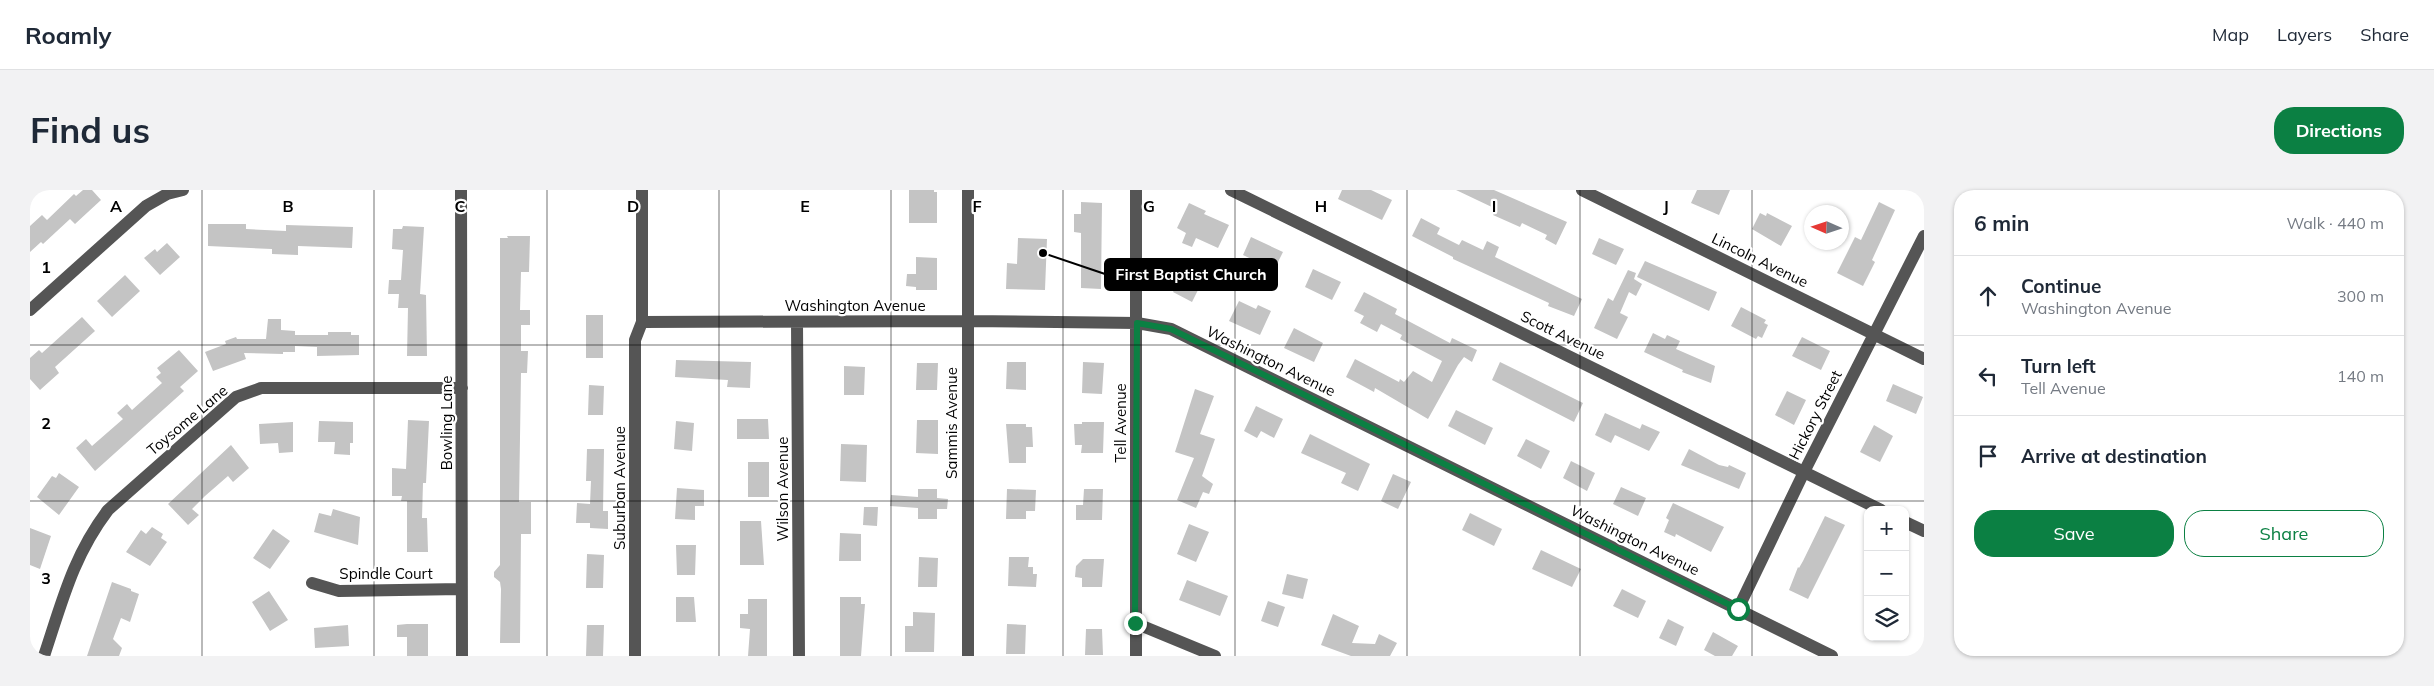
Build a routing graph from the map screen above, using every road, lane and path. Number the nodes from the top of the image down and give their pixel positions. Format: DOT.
graph roads {
  1 [pos="183,190"];
  2 [pos="460,190"];
  3 [pos="642,190"];
  4 [pos="968,190"];
  5 [pos="1136,190"];
  6 [pos="1231,190"];
  7 [pos="1582,190"];
  8 [pos="1924,236"];
  9 [pos="30,310"];
  10 [pos="967,321"];
  11 [pos="642,322"];
  12 [pos="797,322"];
  13 [pos="1137,323"];
  14 [pos="1875,334"];
  15 [pos="1924,358"];
  16 [pos="462,388"];
  17 [pos="1804,472"];
  18 [pos="1873,506"];
  19 [pos="1909,524"];
  20 [pos="1924,531"];
  21 [pos="312,583"];
  22 [pos="461,589"];
  23 [pos="1738,609"];
  24 [pos="1135,623"];
  25 [pos="44,656"];
  26 [pos="462,656"];
  27 [pos="635,656"];
  28 [pos="799,656"];
  29 [pos="968,656"];
  30 [pos="1136,656"];
  31 [pos="1215,656"];
  32 [pos="1832,656"];
  1 -- 9 [label="street"];
  2 -- 16 [label="street, Bowling Lane"];
  3 -- 11 [label="street, Suburban Avenue"];
  4 -- 10 [label="street, Sammis Avenue"];
  5 -- 13 [label="street, Tell Avenue"];
  6 -- 17 [label="street, Scott Avenue"];
  7 -- 14 [label="street, Lincoln Avenue"];
  8 -- 14 [label="street, Hickory Street"];
  10 -- 12 [label="street, Washington Avenue"];
  10 -- 13 [label="street, Washington Avenue"];
  10 -- 29 [label="street, Sammis Avenue"];
  11 -- 12 [label="street, Washington Avenue"];
  11 -- 27 [label="street, Suburban Avenue"];
  12 -- 28 [label="street, Wilson Avenue"];
  13 -- 23 [label="street, Washington Avenue"];
  13 -- 24 [label="street, Tell Avenue"];
  14 -- 15 [label="street, Lincoln Avenue"];
  14 -- 17 [label="street, Hickory Street"];
  16 -- 22 [label="street, Bowling Lane"];
  16 -- 25 [label="street, Toysome Lane"];
  17 -- 18 [label="street, Scott Avenue"];
  17 -- 23 [label="street, Hickory Street"];
  19 -- 20 [label="street"];
  21 -- 22 [label="street, Spindle Court"];
  22 -- 26 [label="street, Bowling Lane"];
  23 -- 32 [label="street, Washington Avenue"];
  24 -- 30 [label="street, Tell Avenue"];
  24 -- 31 [label="street"];
}
